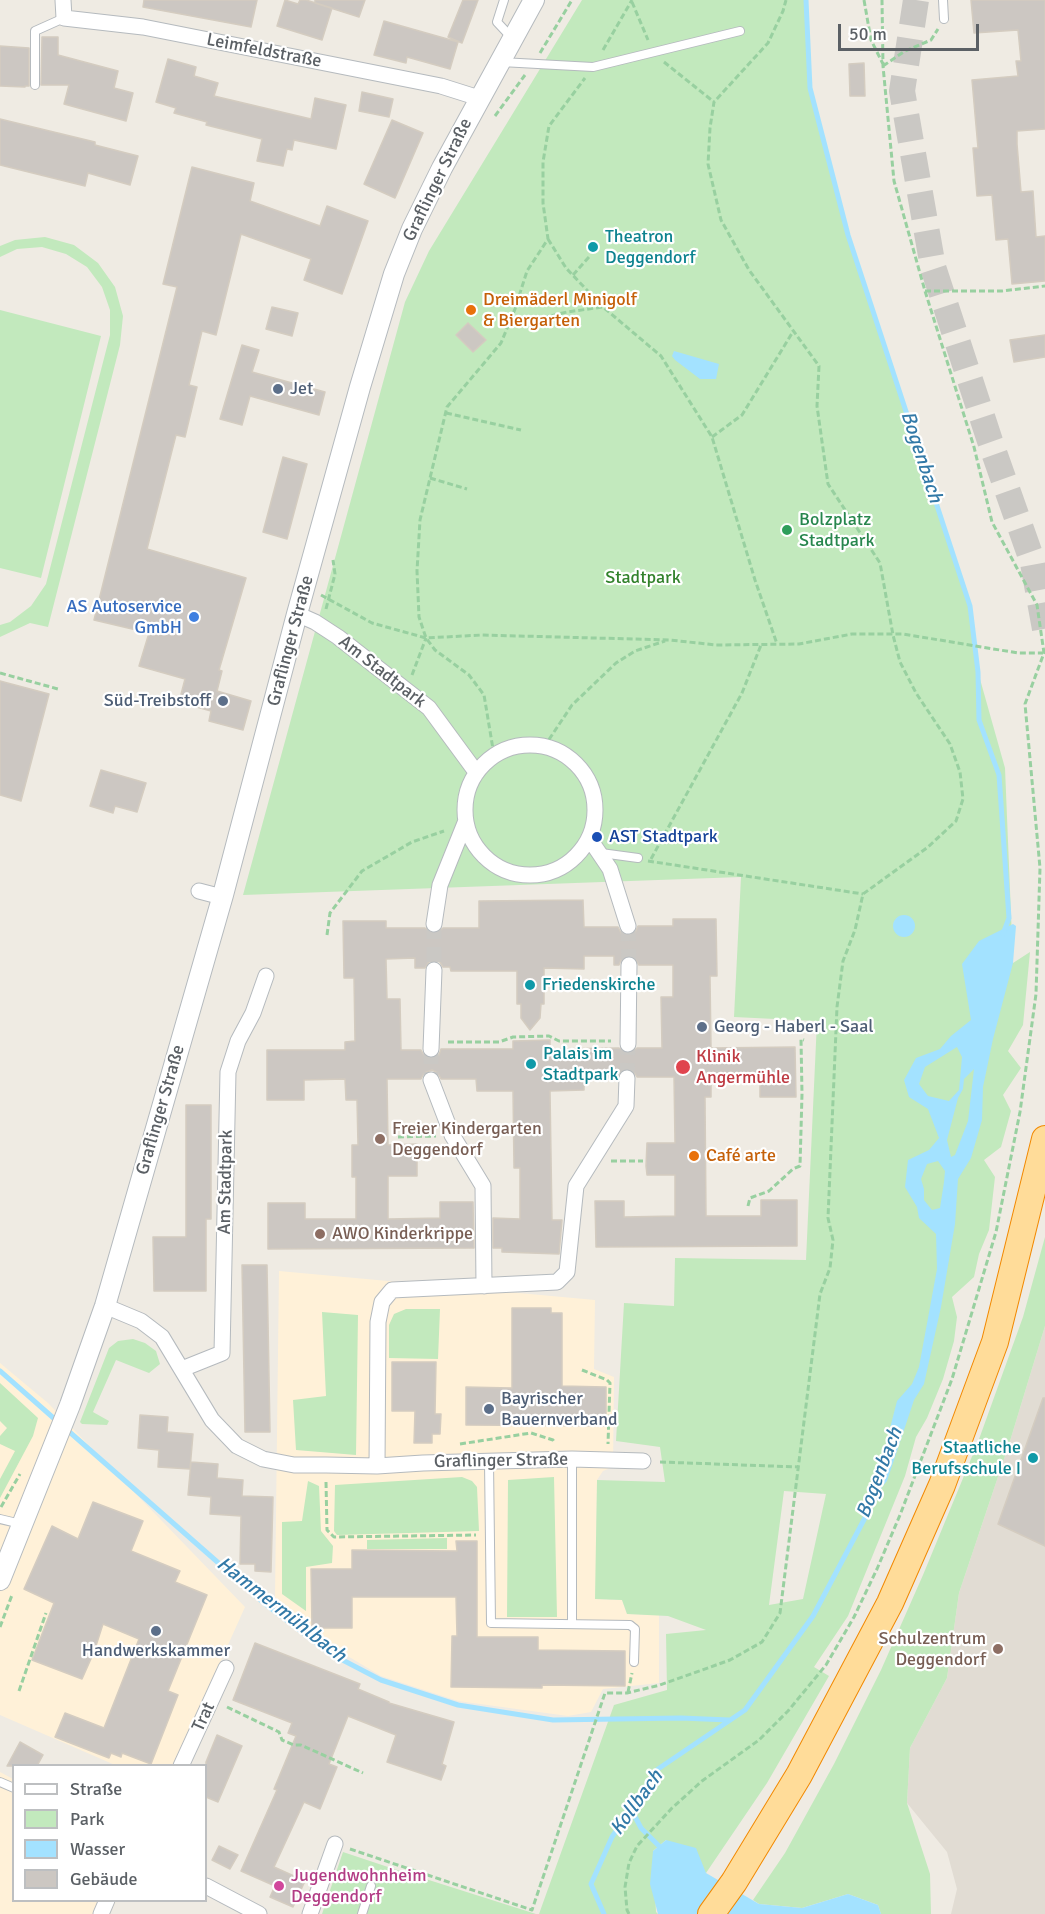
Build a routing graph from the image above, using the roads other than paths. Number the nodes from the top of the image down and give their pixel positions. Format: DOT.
graph roads {
  1 [pos="63,0"];
  2 [pos="504,0"];
  3 [pos="534,0"];
  4 [pos="943,0"];
  5 [pos="64,18"];
  6 [pos="944,20"];
  7 [pos="741,31"];
  8 [pos="513,38"];
  9 [pos="499,62"];
  10 [pos="35,85"];
  11 [pos="479,98"];
  12 [pos="297,614"];
  13 [pos="476,772"];
  14 [pos="465,823"];
  15 [pos="589,838"];
  16 [pos="600,853"];
  17 [pos="638,858"];
  18 [pos="199,891"];
  19 [pos="222,897"];
  20 [pos="434,924"];
  21 [pos="628,926"];
  22 [pos="628,965"];
  23 [pos="434,970"];
  24 [pos="266,976"];
  25 [pos="628,1042"];
  26 [pos="431,1046"];
  27 [pos="627,1078"];
  28 [pos="431,1080"];
  29 [pos="1045,1139"];
  30 [pos="484,1286"];
  31 [pos="105,1306"];
  32 [pos="182,1370"];
  33 [pos="572,1460"];
  34 [pos="643,1461"];
  35 [pos="489,1462"];
  36 [pos="377,1466"];
  37 [pos="0,1519"];
  38 [pos="21,1524"];
  39 [pos="0,1580"];
  40 [pos="572,1623"];
  41 [pos="634,1662"];
  42 [pos="226,1668"];
  43 [pos="182,1764"];
  44 [pos="336,1844"];
  45 [pos="371,1886"];
  46 [pos="207,1888"];
  47 [pos="259,1914"];
  48 [pos="310,1914"];
  49 [pos="362,1914"];
  50 [pos="711,1914"];
  1 -- 5 [label="street"];
  2 -- 8 [label="lane"];
  3 -- 8 [label="street, Graflinger Straße"];
  4 -- 6 [label="lane"];
  5 -- 10 [label="lane"];
  5 -- 11 [label="street, Leimfeldstraße"];
  7 -- 9 [label="lane"];
  8 -- 9 [label="street, Graflinger Straße"];
  9 -- 11 [label="street, Graflinger Straße"];
  11 -- 12 [label="street, Graflinger Straße"];
  12 -- 13 [label="street, Am Stadtpark"];
  12 -- 19 [label="street, Graflinger Straße"];
  13 -- 14 [label="street"];
  13 -- 15 [label="street"];
  14 -- 15 [label="street"];
  14 -- 20 [label="street"];
  15 -- 16 [label="street"];
  16 -- 17 [label="lane"];
  16 -- 21 [label="street"];
  18 -- 19 [label="street"];
  19 -- 31 [label="street, Graflinger Straße"];
  22 -- 25 [label="street"];
  23 -- 26 [label="street"];
  24 -- 32 [label="street, Am Stadtpark"];
  27 -- 30 [label="street"];
  28 -- 30 [label="street"];
  29 -- 50 [label="highway"];
  30 -- 36 [label="street"];
  31 -- 32 [label="street, Graflinger Straße"];
  31 -- 38 [label="street, Graflinger Straße"];
  32 -- 36 [label="street, Graflinger Straße"];
  33 -- 34 [label="street, Graflinger Straße"];
  33 -- 35 [label="street, Graflinger Straße"];
  33 -- 40 [label="lane"];
  35 -- 36 [label="street, Graflinger Straße"];
  35 -- 40 [label="lane"];
  37 -- 38 [label="lane"];
  38 -- 39 [label="street, Graflinger Straße"];
  40 -- 41 [label="lane"];
  42 -- 43 [label="street, Trat"];
  44 -- 48 [label="street"];
  45 -- 49 [label="lane"];
  46 -- 47 [label="street"];
}
